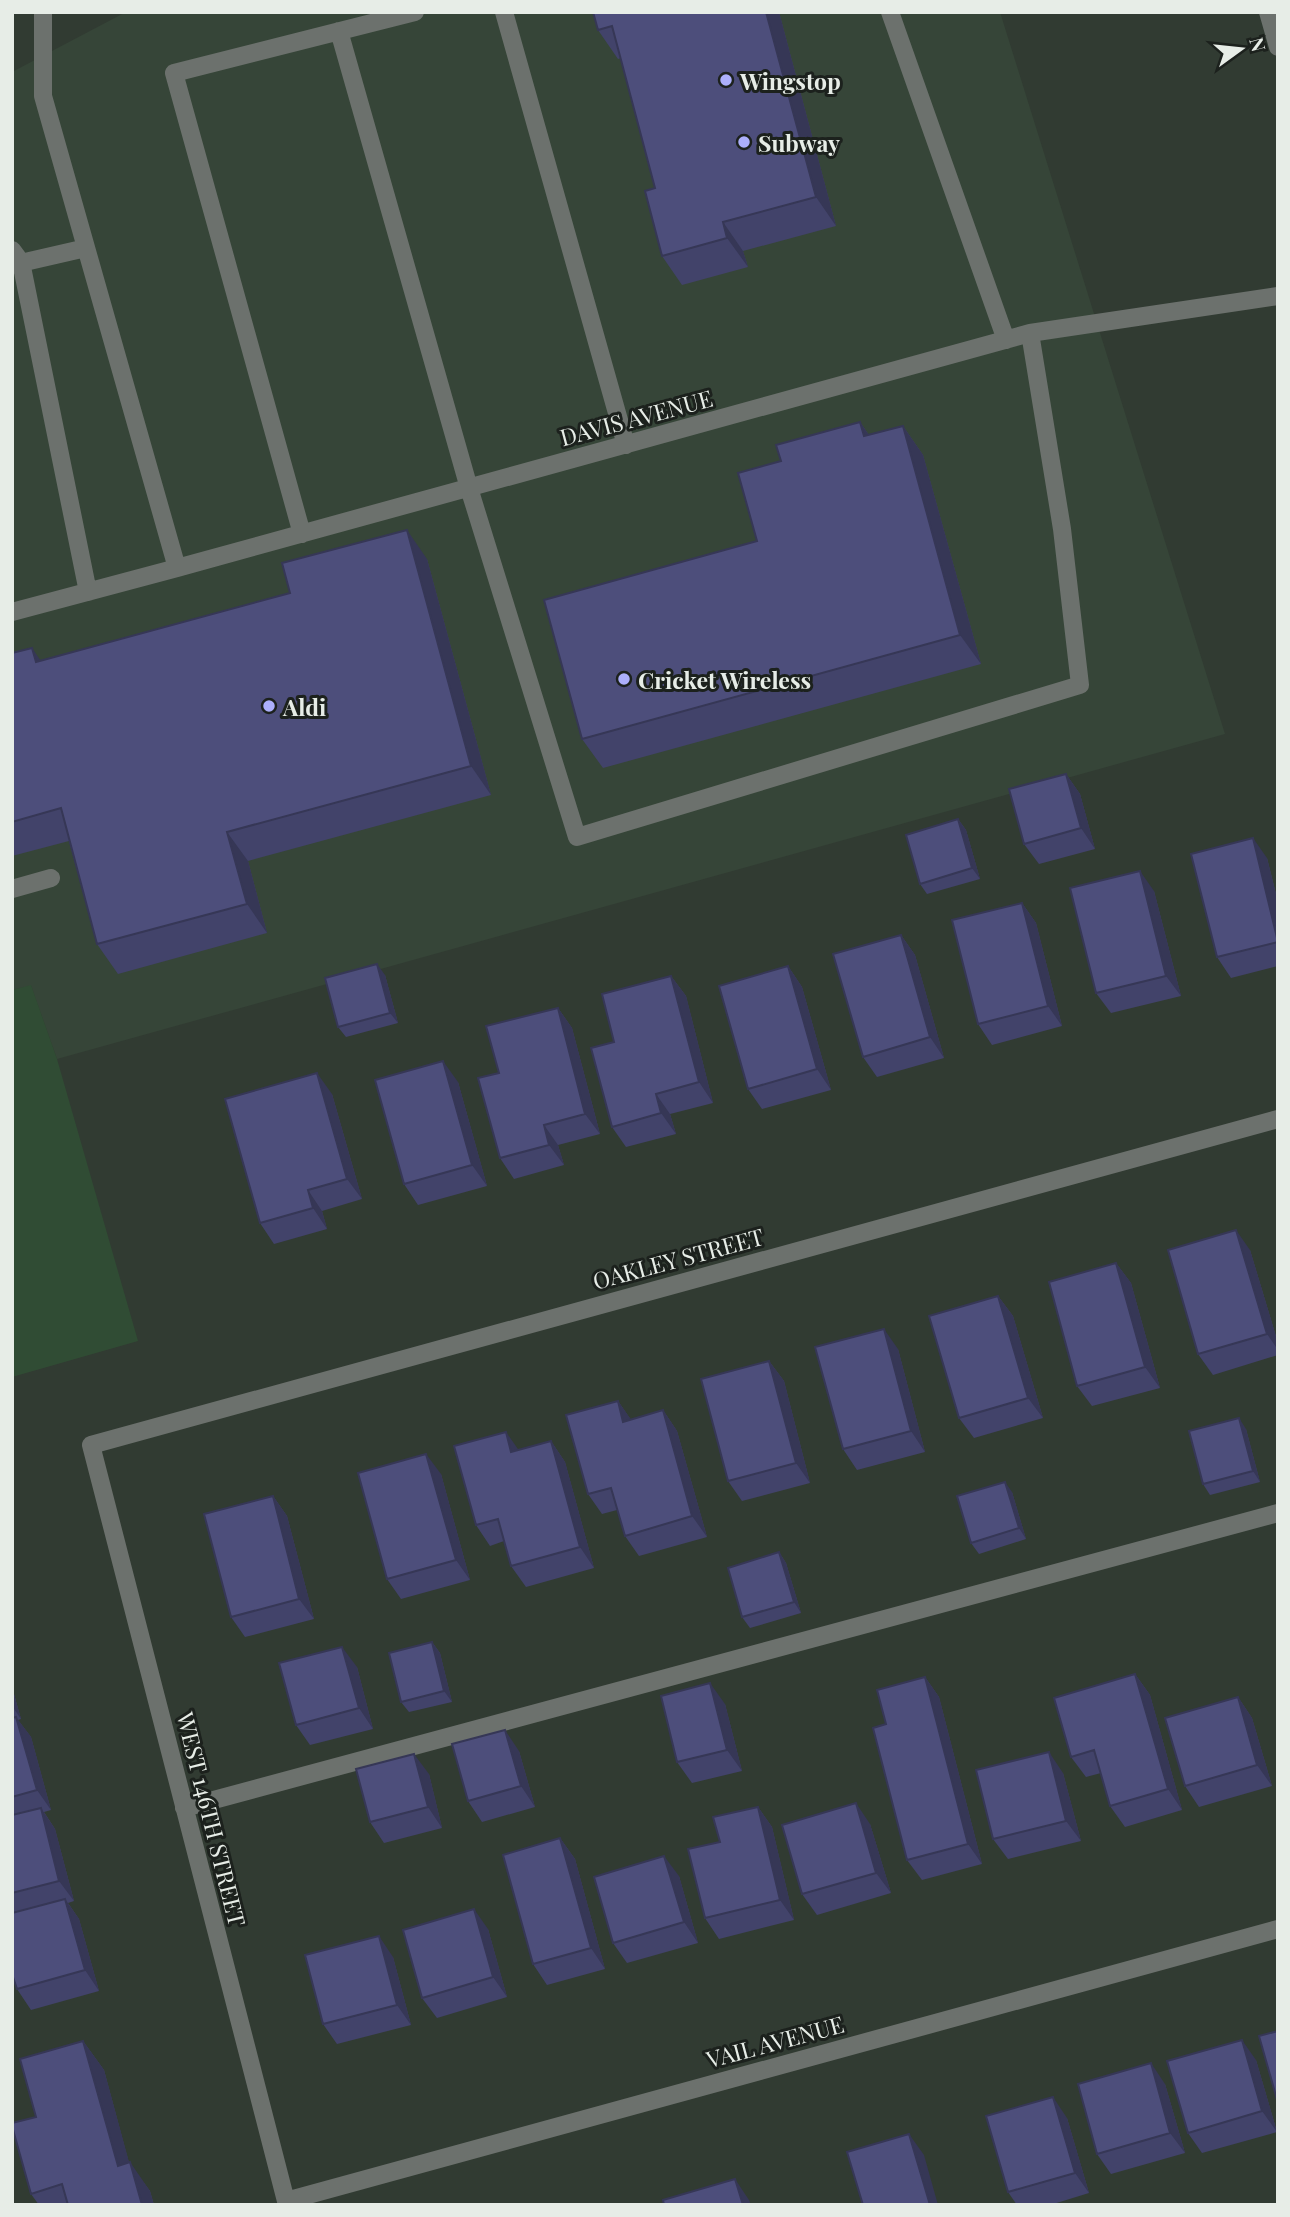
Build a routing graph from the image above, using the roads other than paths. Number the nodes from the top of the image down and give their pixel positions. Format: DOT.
graph roads {
  1 [pos="44,12"];
  2 [pos="415,12"];
  3 [pos="504,12"];
  4 [pos="890,12"];
  5 [pos="1268,12"];
  6 [pos="340,31"];
  7 [pos="1278,47"];
  8 [pos="86,248"];
  9 [pos="15,259"];
  10 [pos="1278,296"];
  11 [pos="1030,333"];
  12 [pos="1006,340"];
  13 [pos="626,445"];
  14 [pos="469,488"];
  15 [pos="302,534"];
  16 [pos="177,569"];
  17 [pos="88,592"];
  18 [pos="12,612"];
  19 [pos="51,878"];
  20 [pos="12,889"];
  21 [pos="1278,1119"];
  22 [pos="91,1445"];
  23 [pos="1278,1513"];
  24 [pos="184,1808"];
  25 [pos="1278,1928"];
  26 [pos="286,2203"];
  1 -- 8 [label="street"];
  2 -- 6 [label="street"];
  3 -- 13 [label="street"];
  4 -- 12 [label="street"];
  5 -- 7 [label="street"];
  6 -- 14 [label="street"];
  6 -- 15 [label="street"];
  8 -- 9 [label="street"];
  8 -- 16 [label="street"];
  9 -- 17 [label="street"];
  10 -- 11 [label="street, DAVIS AVENUE"];
  11 -- 12 [label="street, DAVIS AVENUE"];
  11 -- 14 [label="street"];
  12 -- 13 [label="street, DAVIS AVENUE"];
  13 -- 14 [label="street, DAVIS AVENUE"];
  14 -- 15 [label="street, DAVIS AVENUE"];
  15 -- 16 [label="street, DAVIS AVENUE"];
  16 -- 17 [label="street, DAVIS AVENUE"];
  17 -- 18 [label="street, DAVIS AVENUE"];
  19 -- 20 [label="street"];
  21 -- 22 [label="street, OAKLEY STREET"];
  22 -- 24 [label="street, WEST 146TH STREET"];
  23 -- 24 [label="street"];
  24 -- 26 [label="street, WEST 146TH STREET"];
  25 -- 26 [label="street, VAIL AVENUE"];
}
